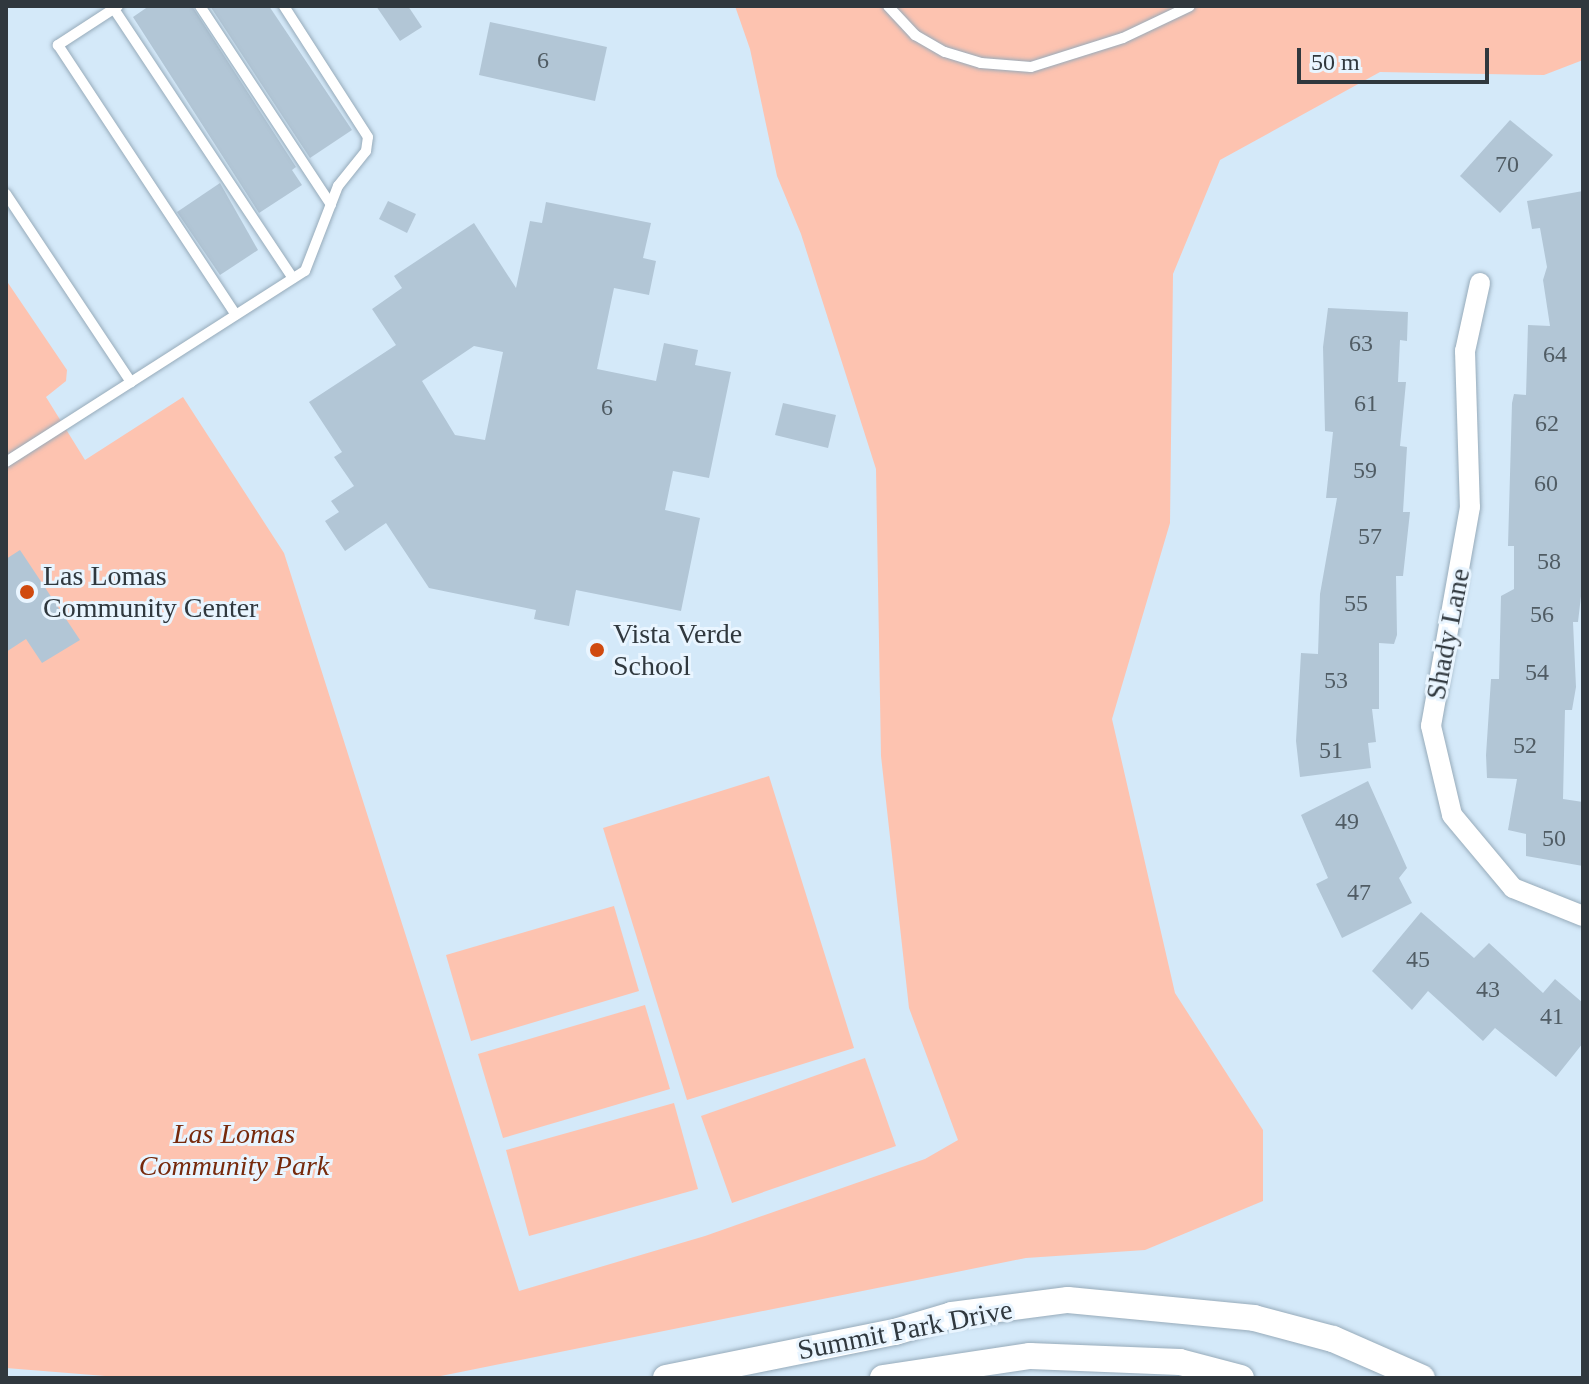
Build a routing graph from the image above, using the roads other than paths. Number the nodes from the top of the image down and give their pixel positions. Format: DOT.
graph roads {
  1 [pos="200,6"];
  2 [pos="284,6"];
  3 [pos="888,6"];
  4 [pos="1190,6"];
  5 [pos="116,8"];
  6 [pos="6,194"];
  7 [pos="331,205"];
  8 [pos="293,278"];
  9 [pos="1480,283"];
  10 [pos="236,315"];
  11 [pos="131,382"];
  12 [pos="6,462"];
  13 [pos="1583,916"];
  14 [pos="666,1378"];
  15 [pos="883,1378"];
  16 [pos="1241,1378"];
  17 [pos="1422,1378"];
  1 -- 7 [label="lane"];
  2 -- 7 [label="lane"];
  3 -- 4 [label="lane"];
  5 -- 8 [label="lane"];
  5 -- 10 [label="lane"];
  6 -- 11 [label="lane"];
  7 -- 8 [label="lane"];
  8 -- 10 [label="lane"];
  9 -- 13 [label="street, Shady Lane"];
  10 -- 11 [label="lane"];
  11 -- 12 [label="lane"];
  14 -- 17 [label="street, Summit Park Drive"];
  15 -- 16 [label="street, Summit Park Drive"];
}
